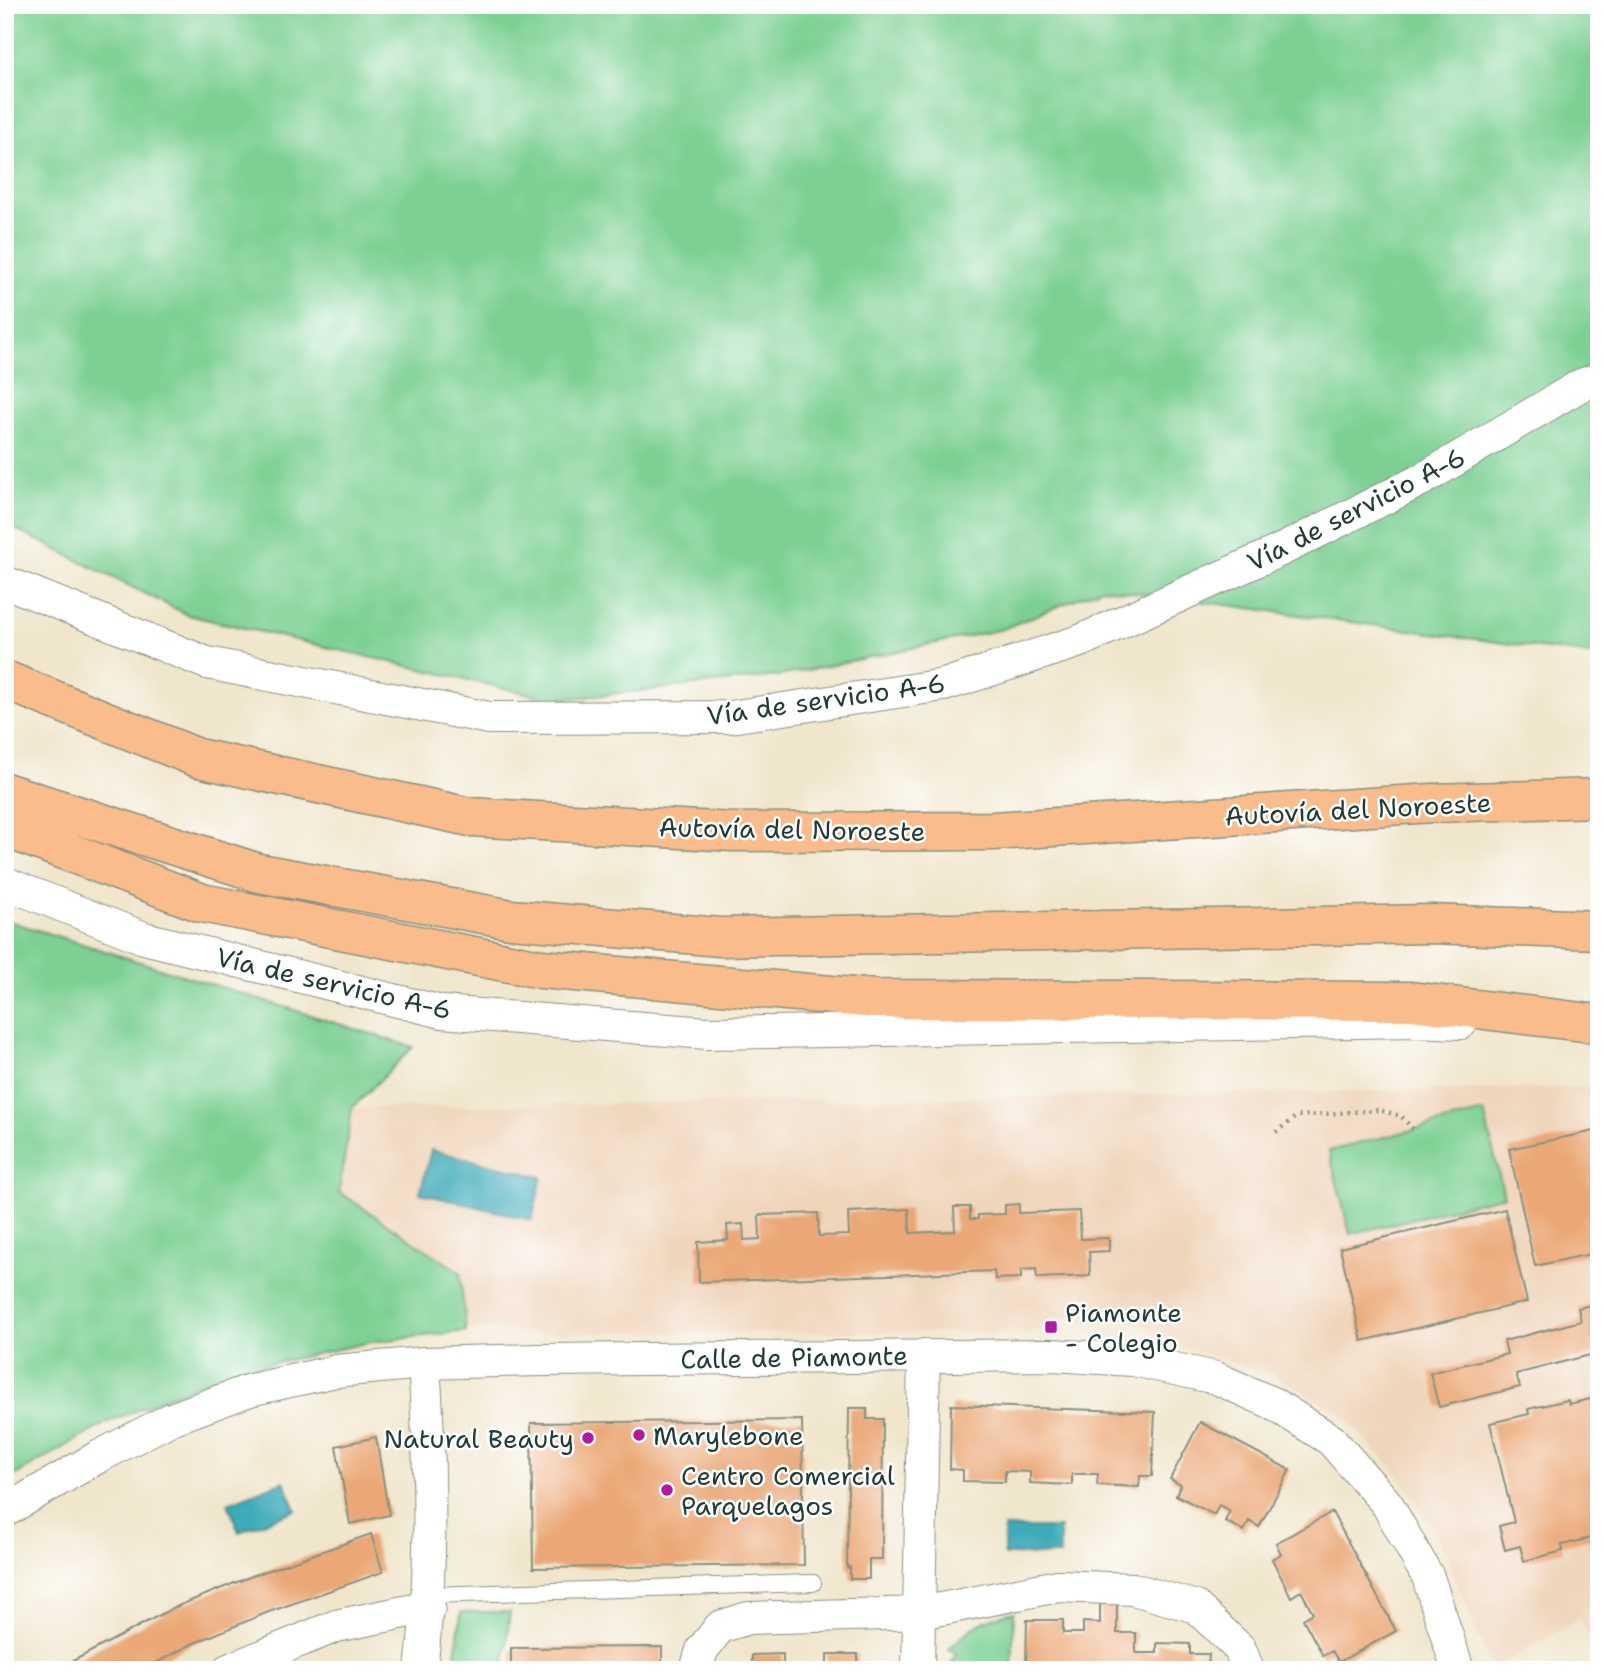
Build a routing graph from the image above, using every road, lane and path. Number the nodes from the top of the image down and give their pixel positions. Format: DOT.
graph roads {
  1 [pos="1599,379"];
  2 [pos="5,582"];
  3 [pos="5,680"];
  4 [pos="5,792"];
  5 [pos="1599,798"];
  6 [pos="5,814"];
  7 [pos="5,883"];
  8 [pos="1599,930"];
  9 [pos="1599,1026"];
  10 [pos="1414,1130"];
  11 [pos="1276,1132"];
  12 [pos="924,1355"];
  13 [pos="424,1363"];
  14 [pos="5,1511"];
  15 [pos="813,1583"];
  16 [pos="429,1601"];
  17 [pos="921,1613"];
  18 [pos="1452,1668"];
  19 [pos="228,1670"];
  20 [pos="421,1670"];
  21 [pos="696,1670"];
  22 [pos="918,1670"];
  23 [pos="1248,1670"];
  1 -- 2 [label="street, Vía de servicio A-6"];
  3 -- 5 [label="highway, Autovía del Noroeste"];
  4 -- 8 [label="highway"];
  6 -- 9 [label="highway"];
  7 -- 9 [label="street, Vía de servicio A-6"];
  10 -- 11 [label="path"];
  12 -- 13 [label="street, Calle de Piamonte"];
  12 -- 17 [label="street"];
  12 -- 18 [label="street, Calle de Piamonte"];
  13 -- 14 [label="street, Calle de Piamonte"];
  13 -- 16 [label="street"];
  15 -- 16 [label="lane"];
  16 -- 19 [label="street"];
  16 -- 20 [label="street"];
  17 -- 21 [label="street"];
  17 -- 22 [label="street"];
  17 -- 23 [label="street"];
}
